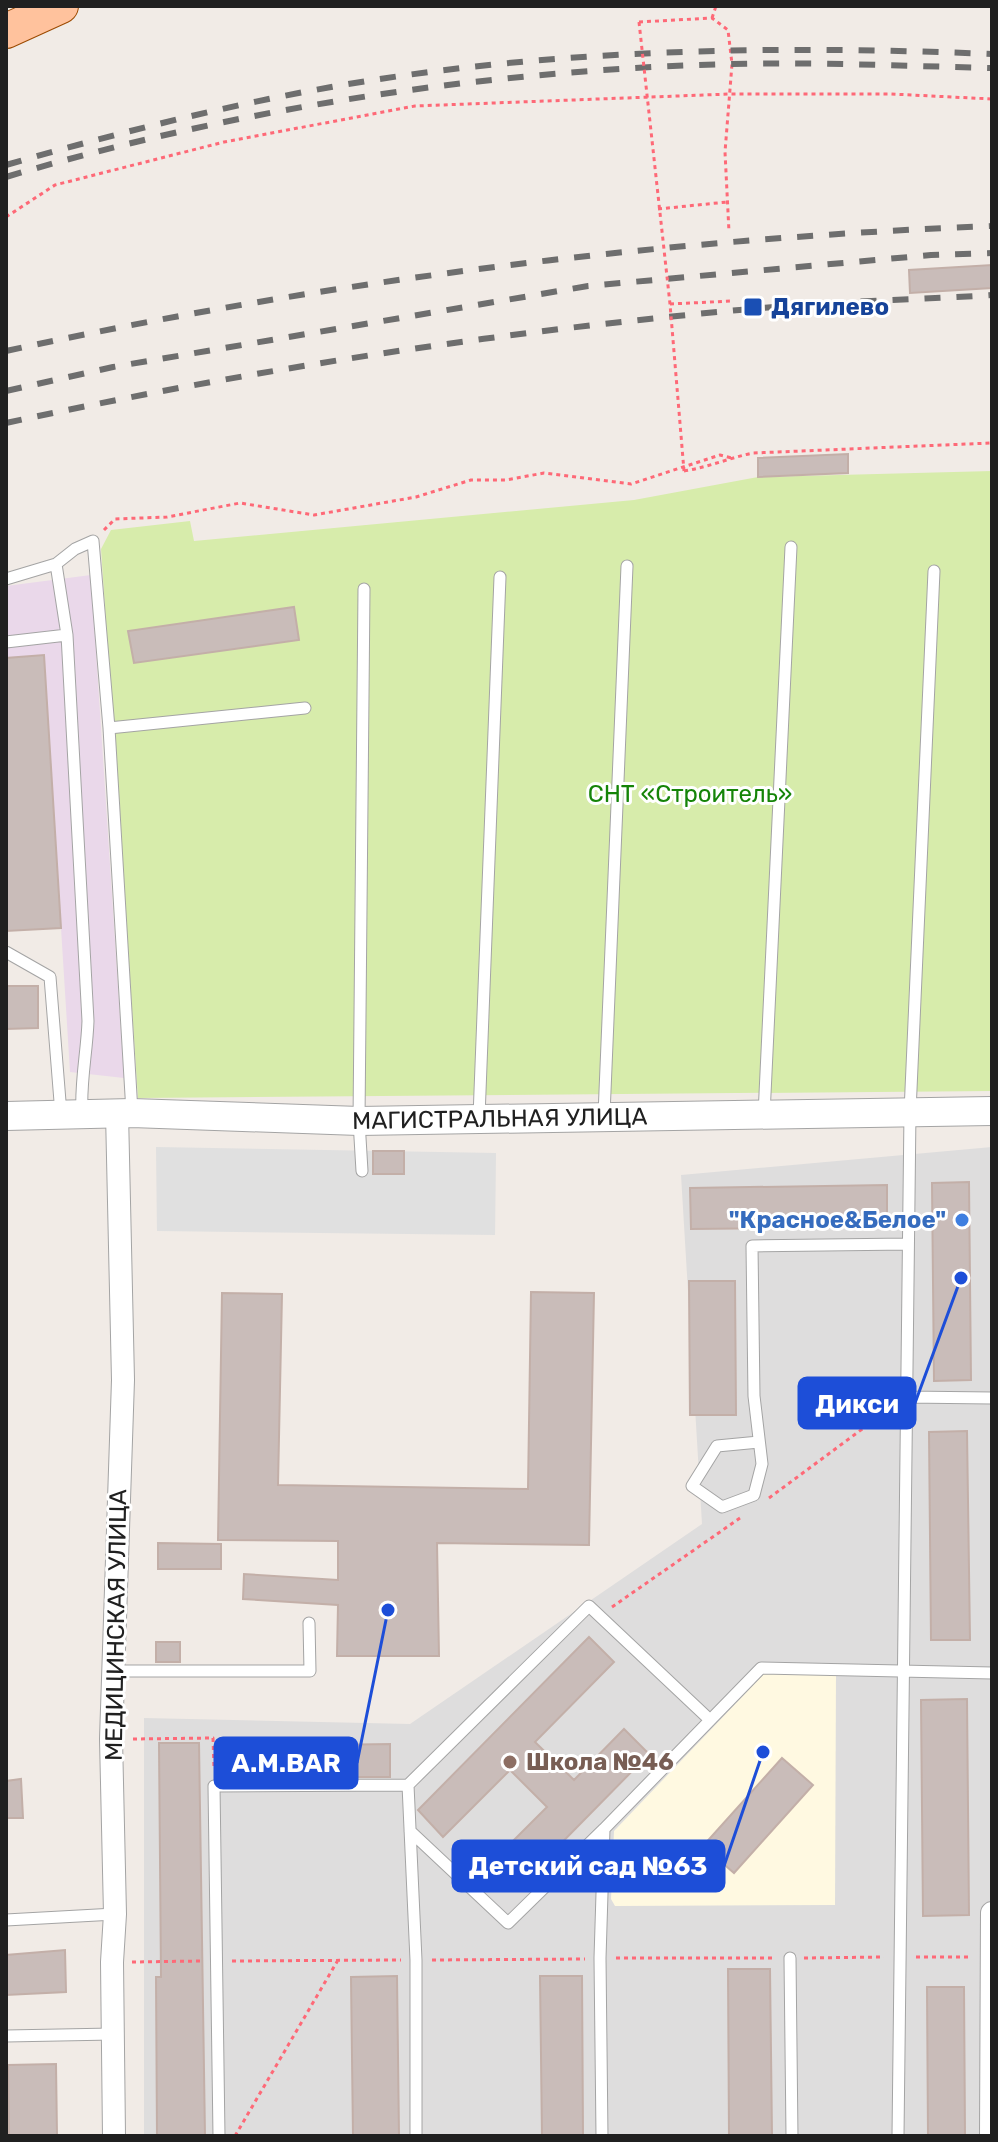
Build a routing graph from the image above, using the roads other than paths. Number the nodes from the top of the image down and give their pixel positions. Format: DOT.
graph roads {
  1 [pos="61,6"];
  2 [pos="6,31"];
  3 [pos="791,547"];
  4 [pos="56,564"];
  5 [pos="627,566"];
  6 [pos="934,571"];
  7 [pos="500,577"];
  8 [pos="6,579"];
  9 [pos="364,589"];
  10 [pos="67,635"];
  11 [pos="6,642"];
  12 [pos="305,708"];
  13 [pos="109,728"];
  14 [pos="6,952"];
  15 [pos="992,1111"];
  16 [pos="910,1112"];
  17 [pos="125,1113"];
  18 [pos="71,1114"];
  19 [pos="764,1115"];
  20 [pos="6,1116"];
  21 [pos="604,1116"];
  22 [pos="479,1117"];
  23 [pos="359,1121"];
  24 [pos="362,1171"];
  25 [pos="908,1244"];
  26 [pos="906,1397"];
  27 [pos="992,1398"];
  28 [pos="759,1442"];
  29 [pos="309,1623"];
  30 [pos="112,1671"];
  31 [pos="903,1671"];
  32 [pos="992,1673"];
  33 [pos="710,1720"];
  34 [pos="408,1785"];
  35 [pos="604,1829"];
  36 [pos="410,1831"];
  37 [pos="992,1913"];
  38 [pos="115,1914"];
  39 [pos="6,1920"];
  40 [pos="992,1956"];
  41 [pos="790,1958"];
  42 [pos="113,2034"];
  43 [pos="6,2036"];
  44 [pos="114,2136"];
  45 [pos="219,2136"];
  46 [pos="416,2136"];
  47 [pos="602,2136"];
  48 [pos="792,2136"];
  49 [pos="898,2136"];
  50 [pos="991,2136"];
  1 -- 2 [label="main road"];
  3 -- 19 [label="lane"];
  4 -- 8 [label="lane"];
  4 -- 10 [label="lane"];
  4 -- 13 [label="lane"];
  5 -- 21 [label="lane"];
  6 -- 16 [label="lane"];
  7 -- 22 [label="lane"];
  9 -- 23 [label="lane"];
  10 -- 11 [label="lane"];
  10 -- 18 [label="lane"];
  12 -- 13 [label="lane"];
  13 -- 17 [label="lane"];
  14 -- 18 [label="lane"];
  15 -- 16 [label="street, МАГИСТРАЛЬНАЯ УЛИЦА"];
  16 -- 19 [label="street, МАГИСТРАЛЬНАЯ УЛИЦА"];
  16 -- 25 [label="lane"];
  17 -- 18 [label="street, МАГИСТРАЛЬНАЯ УЛИЦА"];
  17 -- 23 [label="street, МАГИСТРАЛЬНАЯ УЛИЦА"];
  17 -- 30 [label="street, МЕДИЦИНСКАЯ УЛИЦА"];
  18 -- 20 [label="street, МАГИСТРАЛЬНАЯ УЛИЦА"];
  19 -- 21 [label="street, МАГИСТРАЛЬНАЯ УЛИЦА"];
  21 -- 22 [label="street, МАГИСТРАЛЬНАЯ УЛИЦА"];
  22 -- 23 [label="street, МАГИСТРАЛЬНАЯ УЛИЦА"];
  23 -- 24 [label="lane"];
  25 -- 26 [label="lane"];
  25 -- 28 [label="lane"];
  26 -- 27 [label="lane"];
  26 -- 31 [label="lane"];
  28 -- 28 [label="lane"];
  29 -- 30 [label="lane"];
  30 -- 38 [label="street, МЕДИЦИНСКАЯ УЛИЦА"];
  31 -- 32 [label="lane"];
  31 -- 33 [label="lane"];
  31 -- 49 [label="lane"];
  33 -- 34 [label="lane"];
  33 -- 35 [label="lane"];
  34 -- 36 [label="lane"];
  34 -- 45 [label="lane"];
  35 -- 36 [label="lane"];
  35 -- 47 [label="lane"];
  36 -- 46 [label="lane"];
  37 -- 40 [label="street"];
  38 -- 39 [label="lane"];
  38 -- 42 [label="street, МЕДИЦИНСКАЯ УЛИЦА"];
  40 -- 50 [label="street"];
  41 -- 48 [label="lane"];
  42 -- 43 [label="lane"];
  42 -- 44 [label="street, МЕДИЦИНСКАЯ УЛИЦА"];
}
